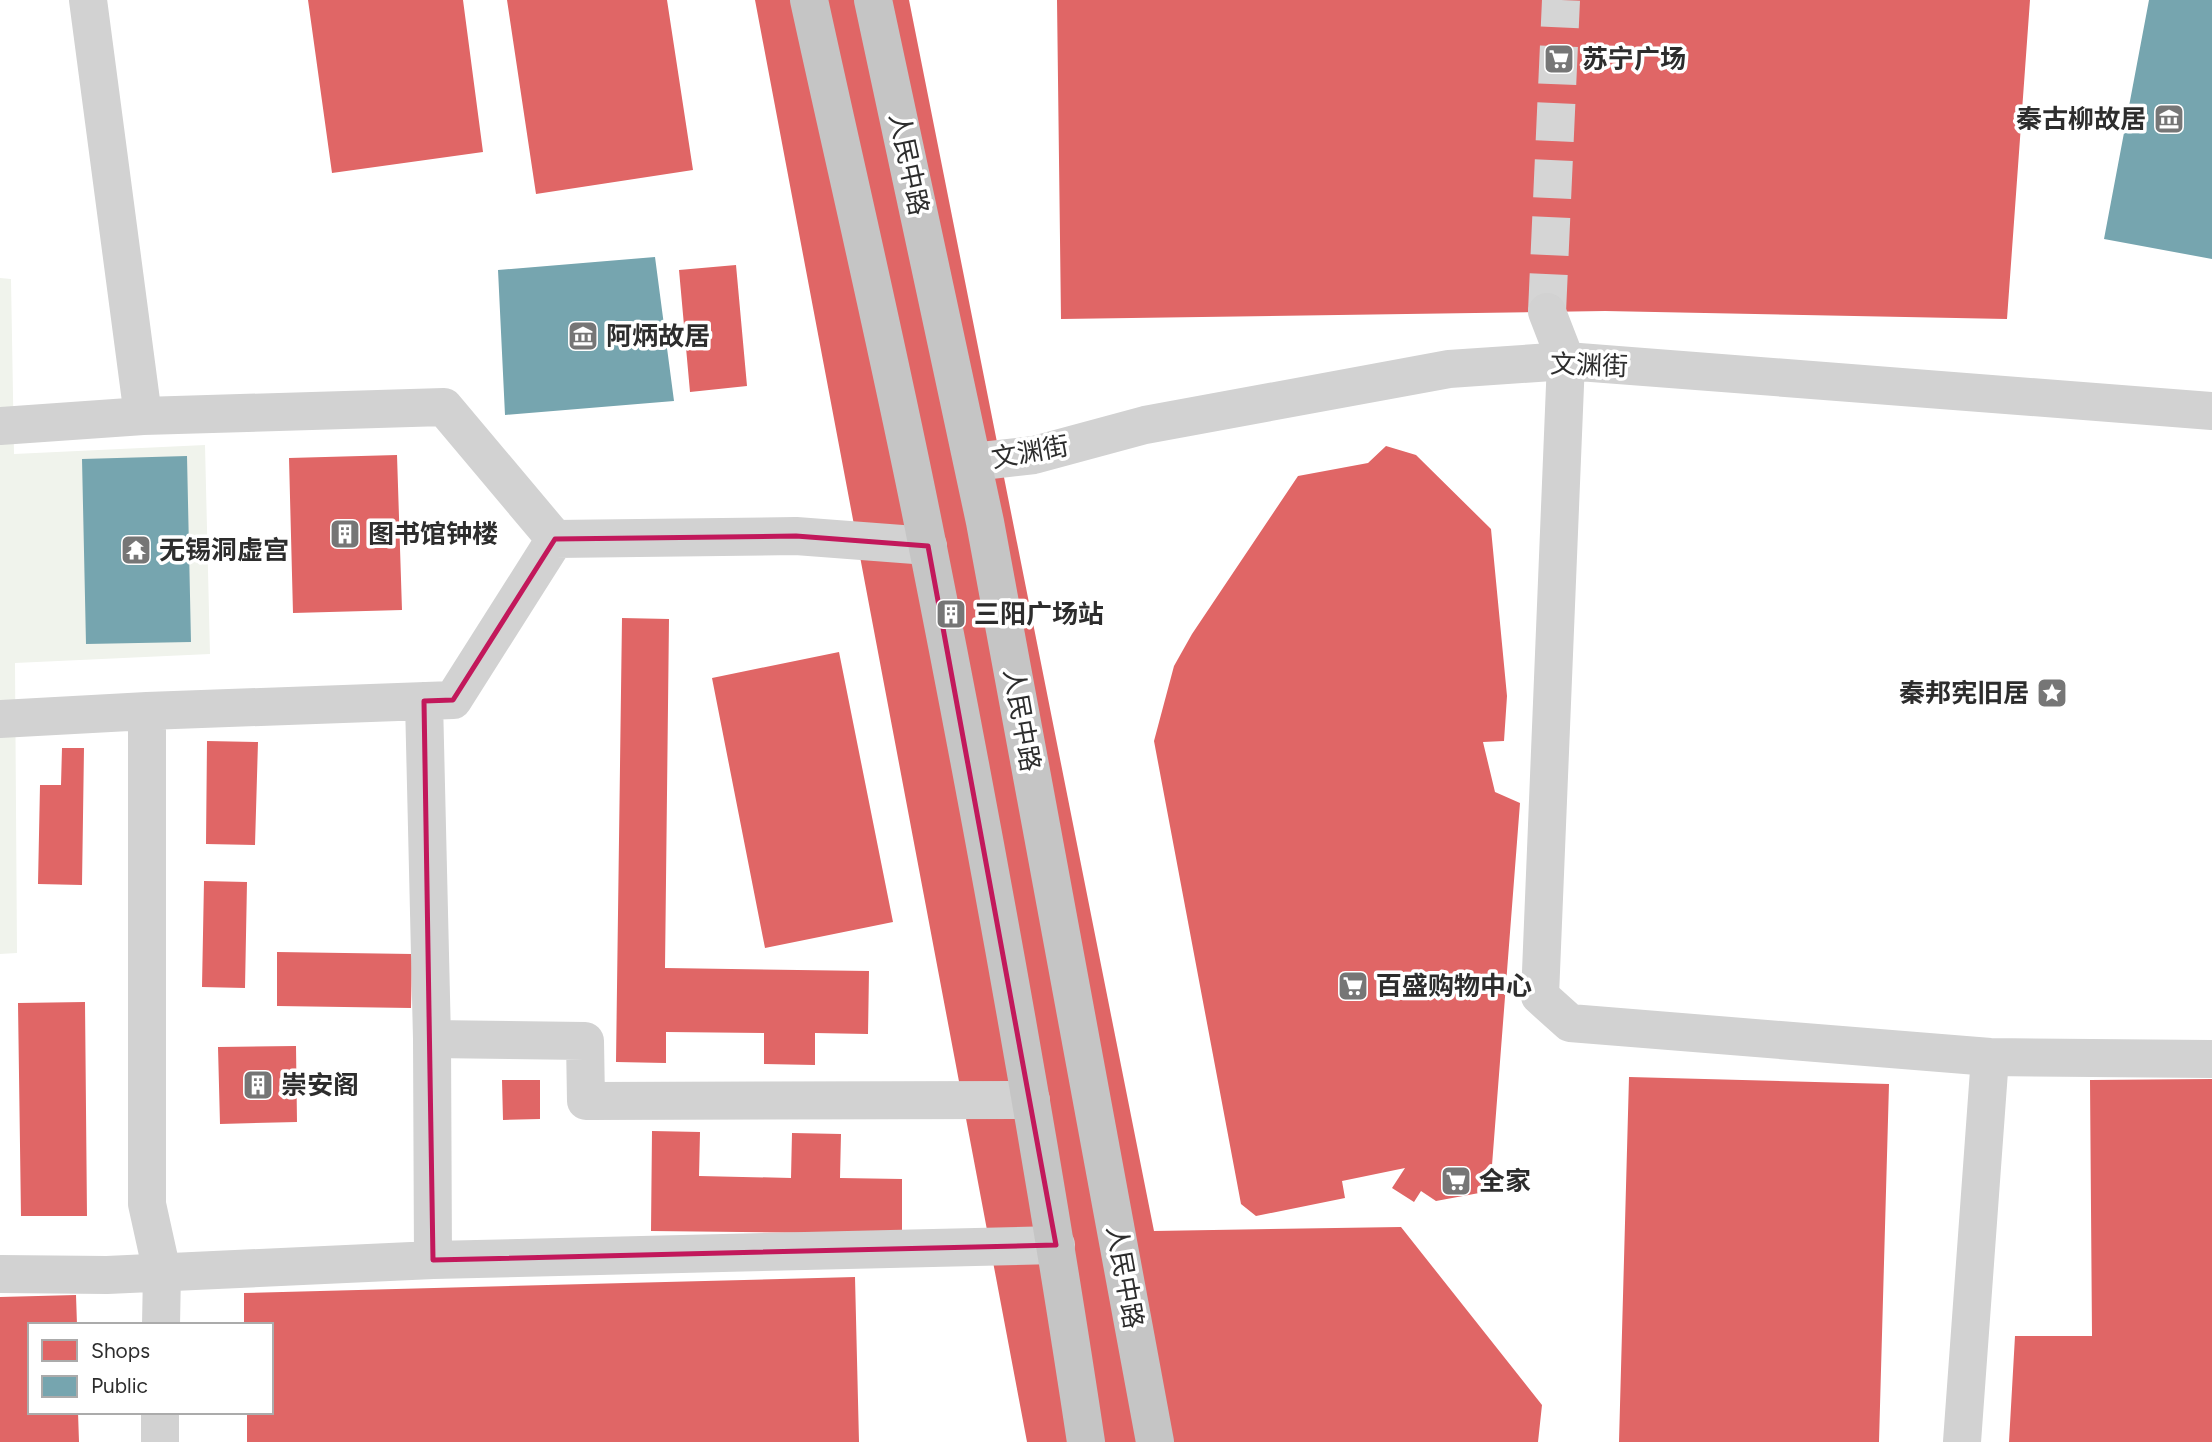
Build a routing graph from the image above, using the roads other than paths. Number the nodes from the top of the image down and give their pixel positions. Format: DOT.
graph roads {
  1 [pos="88,0"];
  2 [pos="809,0"];
  3 [pos="873,0"];
  4 [pos="1547,312"];
  5 [pos="1566,361"];
  6 [pos="2212,411"];
  7 [pos="142,416"];
  8 [pos="0,426"];
  9 [pos="973,462"];
  10 [pos="555,539"];
  11 [pos="928,546"];
  12 [pos="424,701"];
  13 [pos="146,711"];
  14 [pos="0,719"];
  15 [pos="432,1039"];
  16 [pos="1990,1057"];
  17 [pos="2212,1059"];
  18 [pos="1031,1100"];
  19 [pos="1056,1245"];
  20 [pos="433,1260"];
  21 [pos="162,1272"];
  22 [pos="0,1274"];
  23 [pos="162,1323"];
  24 [pos="160,1414"];
  25 [pos="160,1442"];
  26 [pos="1086,1442"];
  27 [pos="1155,1442"];
  28 [pos="1962,1442"];
  1 -- 7 [label="street"];
  2 -- 11 [label="main road"];
  3 -- 9 [label="main road, 人民中路"];
  4 -- 5 [label="street"];
  5 -- 6 [label="street, 文渊街"];
  5 -- 9 [label="street, 文渊街"];
  5 -- 16 [label="street"];
  7 -- 8 [label="street"];
  7 -- 10 [label="street"];
  9 -- 27 [label="main road, 人民中路"];
  10 -- 11 [label="street"];
  10 -- 12 [label="street"];
  11 -- 18 [label="main road"];
  12 -- 13 [label="street"];
  12 -- 15 [label="street"];
  13 -- 14 [label="street"];
  13 -- 21 [label="street"];
  15 -- 18 [label="street"];
  15 -- 20 [label="street"];
  16 -- 17 [label="street"];
  16 -- 28 [label="street"];
  18 -- 19 [label="main road"];
  19 -- 20 [label="street"];
  19 -- 26 [label="main road"];
  20 -- 21 [label="street"];
  21 -- 22 [label="street"];
  21 -- 23 [label="street"];
  24 -- 25 [label="street"];
}
